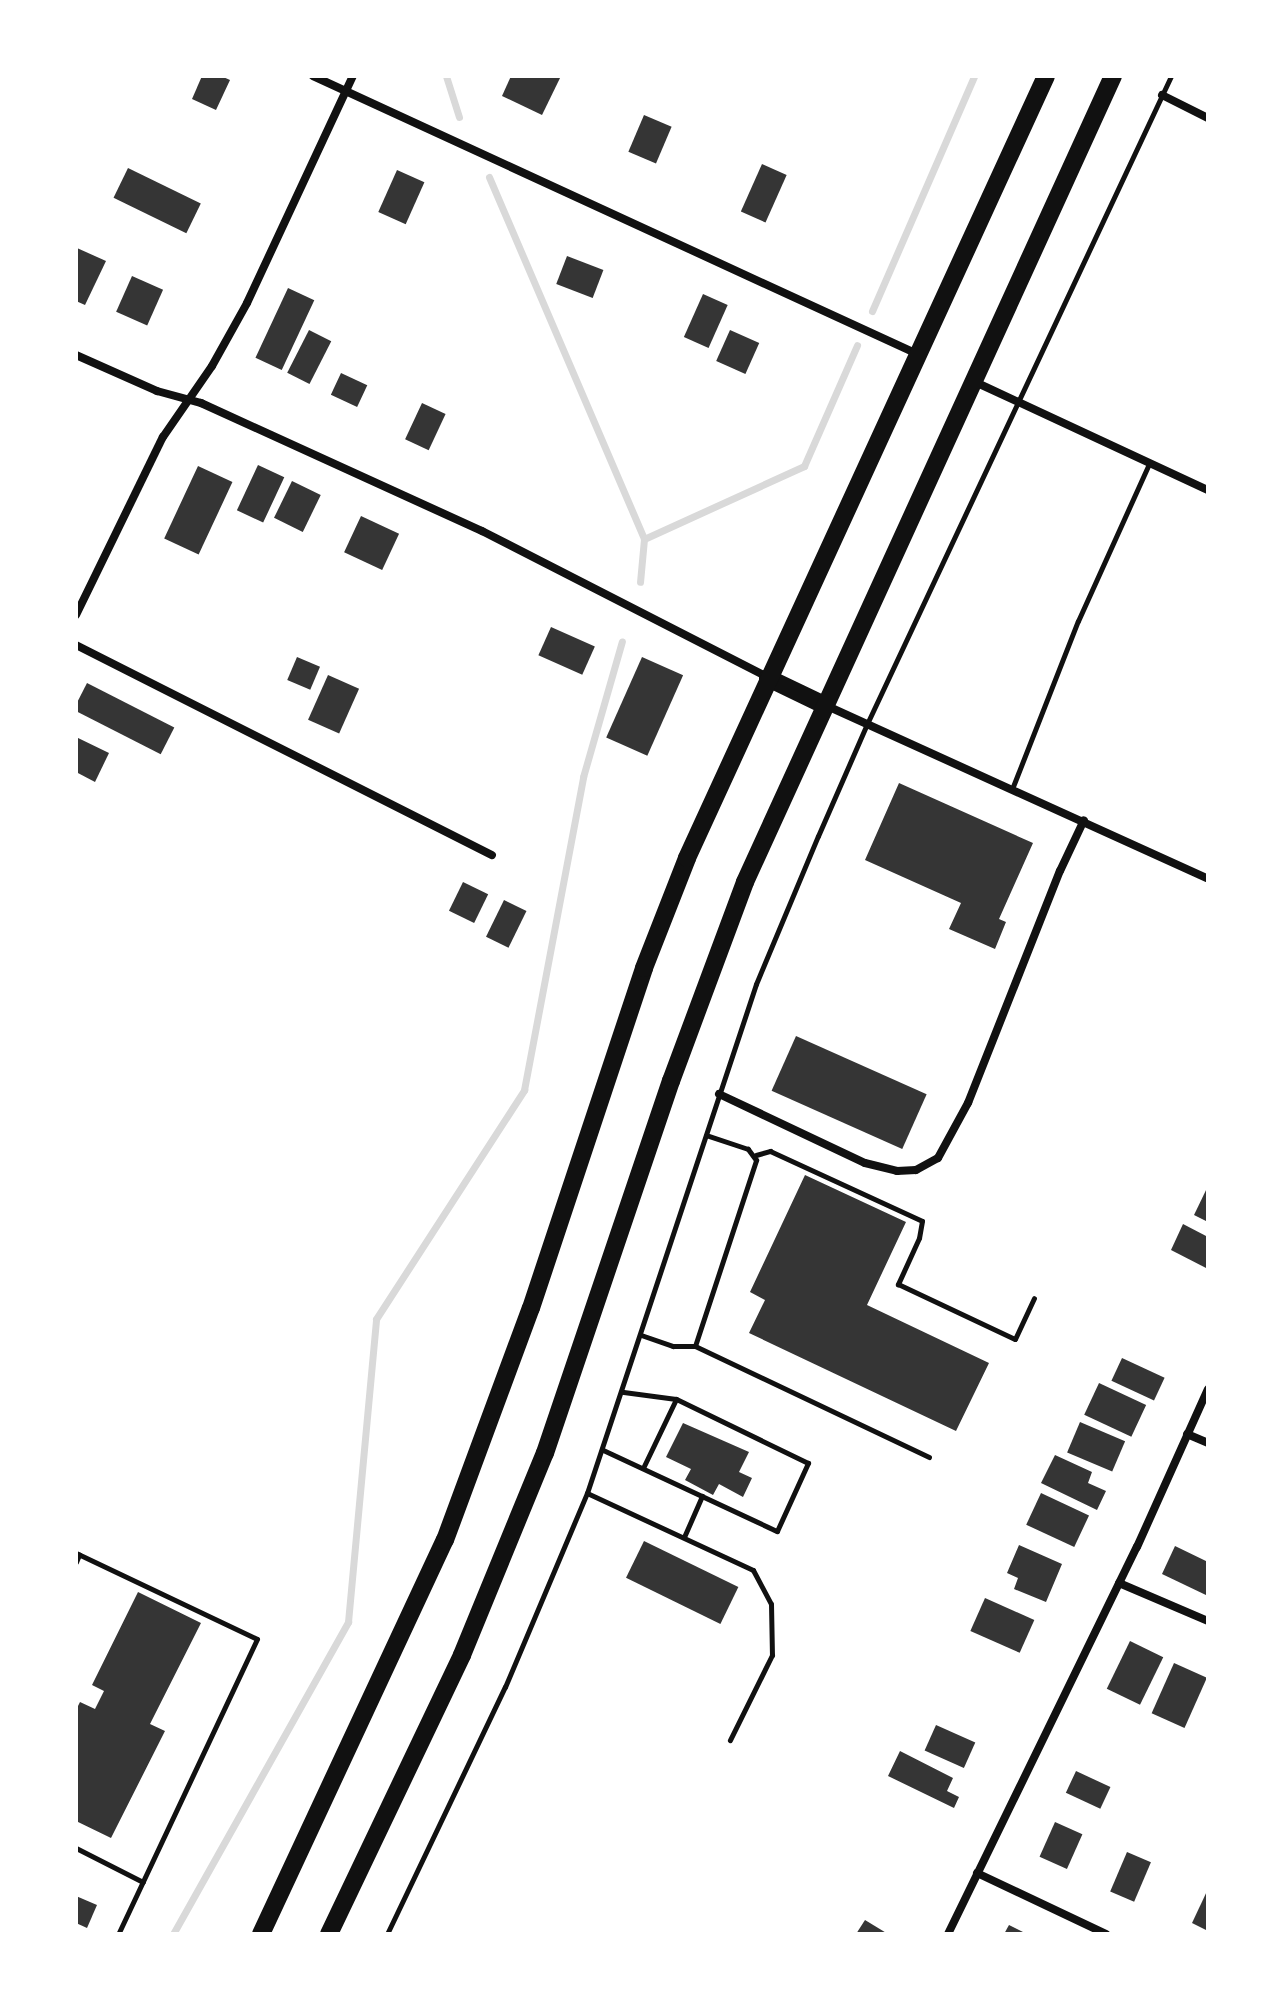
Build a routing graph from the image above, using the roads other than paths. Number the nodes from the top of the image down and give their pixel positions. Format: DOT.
graph roads {
  1 [pos="313,76"];
  2 [pos="353,76"];
  3 [pos="1046,76"];
  4 [pos="1113,76"];
  5 [pos="1171,76"];
  6 [pos="346,92"];
  7 [pos="1162,95"];
  8 [pos="1208,118"];
  9 [pos="917,354"];
  10 [pos="76,355"];
  11 [pos="973,381"];
  12 [pos="188,399"];
  13 [pos="1019,404"];
  14 [pos="1150,463"];
  15 [pos="1208,490"];
  16 [pos="76,615"];
  17 [pos="76,645"];
  18 [pos="768,678"];
  19 [pos="824,705"];
  20 [pos="866,726"];
  21 [pos="1012,789"];
  22 [pos="1084,820"];
  23 [pos="492,855"];
  24 [pos="1208,879"];
  25 [pos="719,1094"];
  26 [pos="706,1135"];
  27 [pos="756,1155"];
  28 [pos="1034,1298"];
  29 [pos="641,1335"];
  30 [pos="695,1346"];
  31 [pos="1208,1389"];
  32 [pos="623,1392"];
  33 [pos="676,1399"];
  34 [pos="1187,1434"];
  35 [pos="1208,1443"];
  36 [pos="602,1450"];
  37 [pos="929,1457"];
  38 [pos="643,1468"];
  39 [pos="587,1493"];
  40 [pos="702,1496"];
  41 [pos="684,1537"];
  42 [pos="78,1554"];
  43 [pos="76,1562"];
  44 [pos="1119,1583"];
  45 [pos="1208,1621"];
  46 [pos="730,1740"];
  47 [pos="76,1848"];
  48 [pos="977,1873"];
  49 [pos="143,1882"];
  50 [pos="118,1934"];
  51 [pos="261,1934"];
  52 [pos="329,1934"];
  53 [pos="387,1934"];
  54 [pos="948,1934"];
  55 [pos="1106,1934"];
  1 -- 6 [label="street"];
  2 -- 6 [label="street"];
  3 -- 9 [label="main road"];
  4 -- 11 [label="main road"];
  5 -- 7 [label="lane"];
  6 -- 9 [label="street"];
  6 -- 12 [label="street"];
  7 -- 8 [label="street"];
  7 -- 13 [label="lane"];
  9 -- 18 [label="main road"];
  10 -- 12 [label="street"];
  11 -- 13 [label="street"];
  11 -- 19 [label="main road"];
  12 -- 16 [label="street"];
  12 -- 18 [label="street"];
  13 -- 14 [label="street"];
  13 -- 20 [label="lane"];
  14 -- 15 [label="street"];
  14 -- 21 [label="lane"];
  17 -- 23 [label="street"];
  18 -- 19 [label="main road"];
  18 -- 51 [label="main road"];
  19 -- 20 [label="street"];
  19 -- 52 [label="main road"];
  20 -- 21 [label="street"];
  20 -- 25 [label="lane"];
  21 -- 22 [label="street"];
  22 -- 24 [label="street"];
  22 -- 25 [label="street"];
  25 -- 26 [label="lane"];
  26 -- 27 [label="lane"];
  26 -- 29 [label="lane"];
  27 -- 28 [label="lane"];
  27 -- 30 [label="lane"];
  29 -- 30 [label="lane"];
  29 -- 32 [label="lane"];
  30 -- 37 [label="lane"];
  31 -- 34 [label="street"];
  32 -- 33 [label="lane"];
  32 -- 36 [label="lane"];
  33 -- 38 [label="lane"];
  33 -- 40 [label="lane"];
  34 -- 35 [label="street"];
  34 -- 44 [label="street"];
  36 -- 38 [label="lane"];
  36 -- 39 [label="lane"];
  38 -- 40 [label="lane"];
  39 -- 41 [label="lane"];
  39 -- 53 [label="lane"];
  40 -- 41 [label="lane"];
  41 -- 46 [label="lane"];
  42 -- 43 [label="lane"];
  42 -- 49 [label="lane"];
  44 -- 45 [label="street"];
  44 -- 48 [label="street"];
  47 -- 49 [label="lane"];
  48 -- 54 [label="street"];
  48 -- 55 [label="street"];
  49 -- 50 [label="lane"];
}
